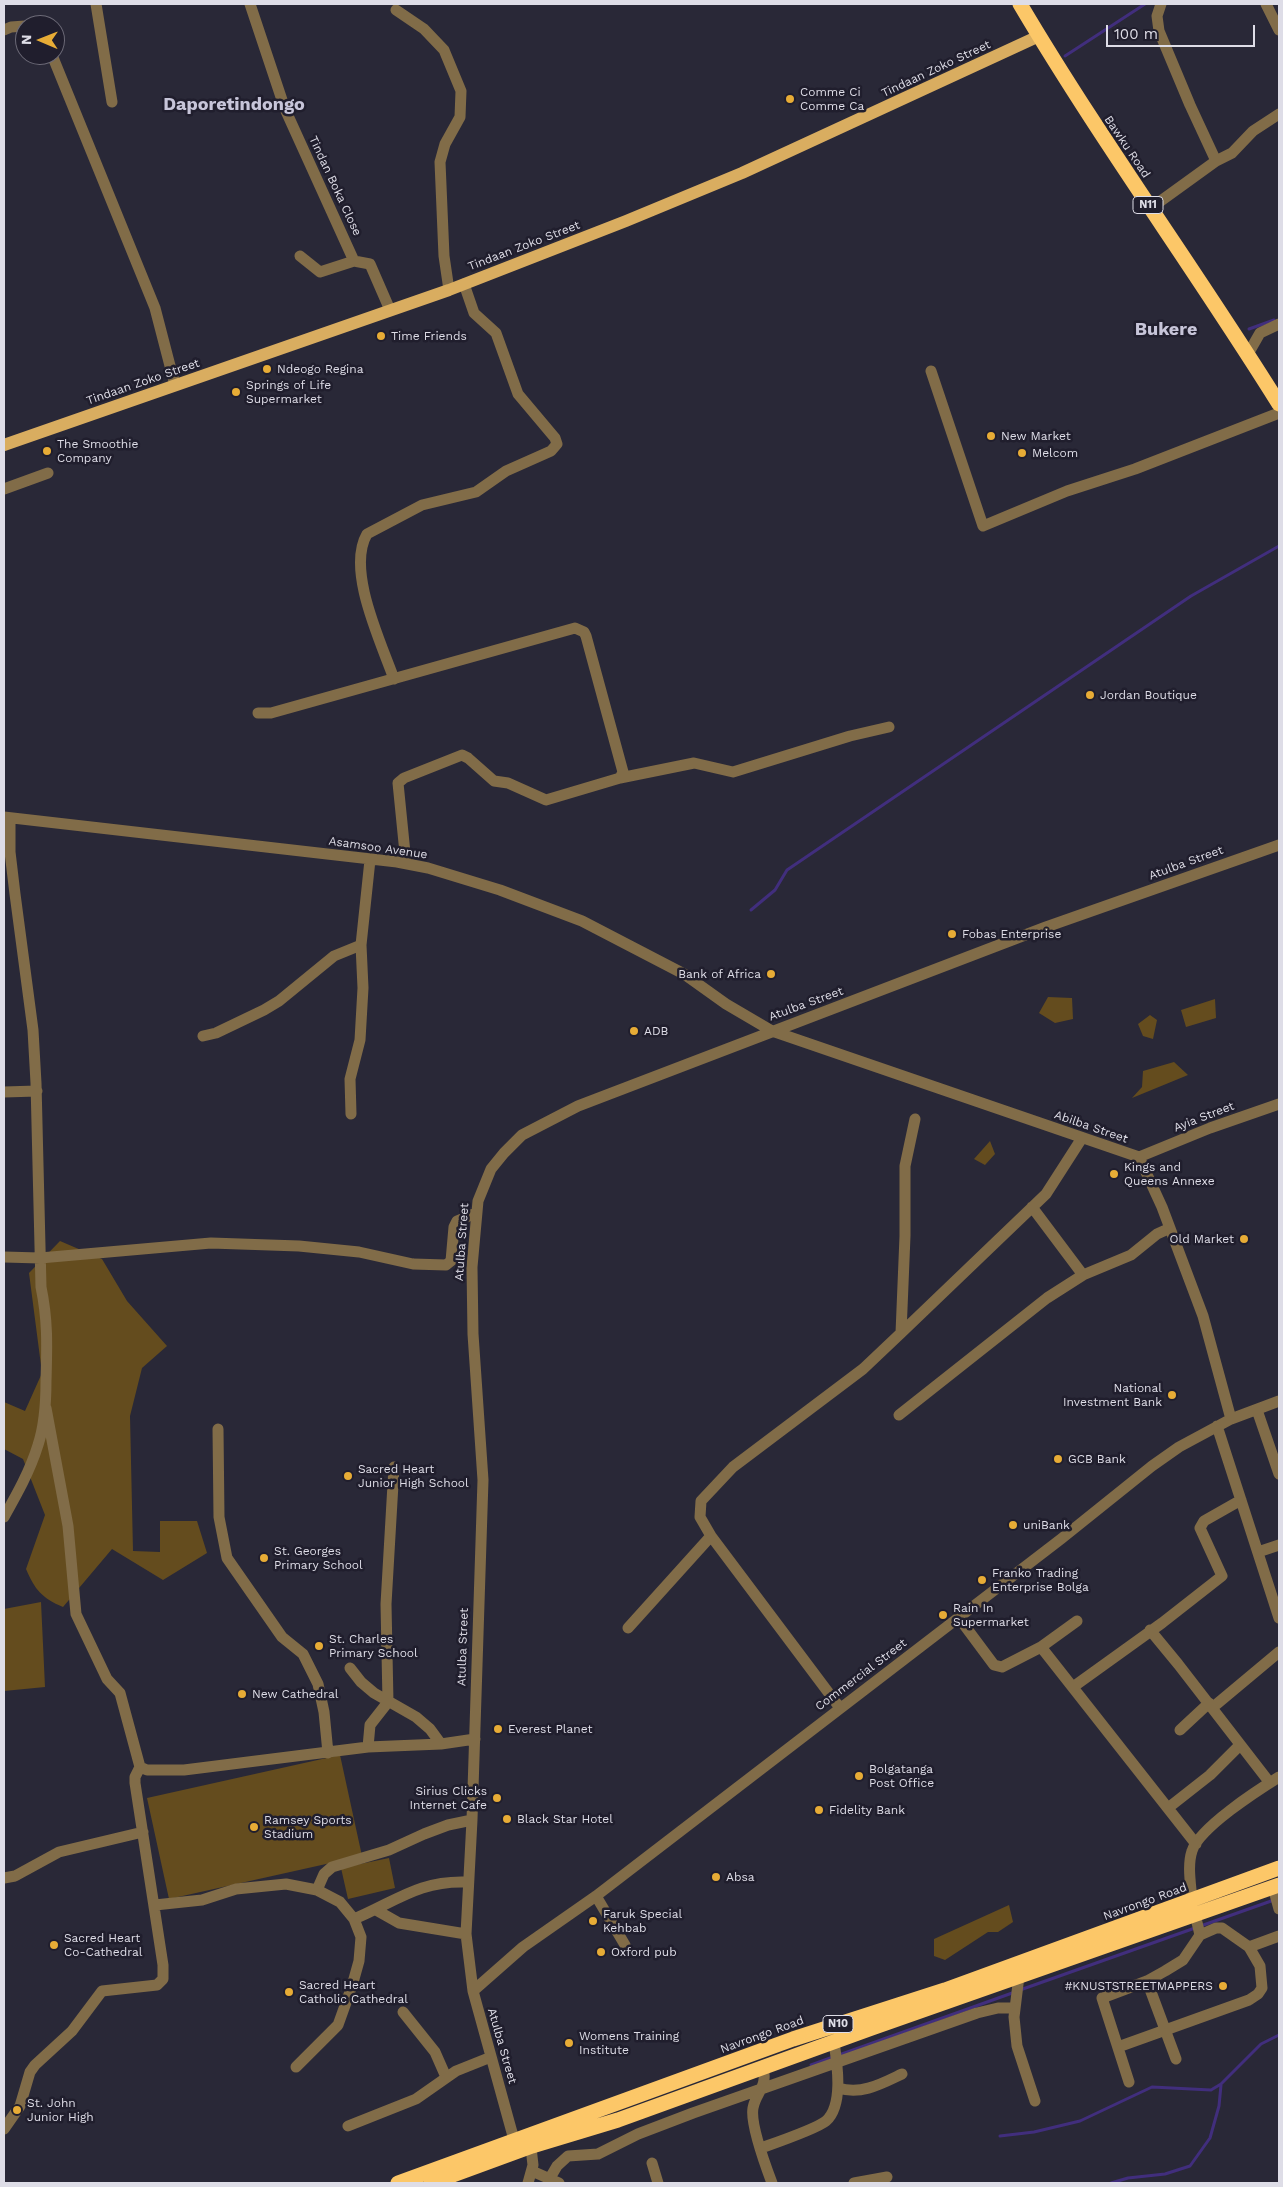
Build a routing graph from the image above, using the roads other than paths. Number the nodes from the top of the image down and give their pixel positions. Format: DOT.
graph roads {
  1 [pos="96,4"];
  2 [pos="250,4"];
  3 [pos="1020,4"];
  4 [pos="1161,4"];
  5 [pos="1266,4"];
  6 [pos="396,10"];
  7 [pos="1279,30"];
  8 [pos="1039,36"];
  9 [pos="56,65"];
  10 [pos="112,102"];
  11 [pos="1279,114"];
  12 [pos="1216,161"];
  13 [pos="1151,208"];
  14 [pos="300,256"];
  15 [pos="354,261"];
  16 [pos="464,284"];
  17 [pos="450,290"];
  18 [pos="390,310"];
  19 [pos="1279,324"];
  20 [pos="1248,354"];
  21 [pos="931,371"];
  22 [pos="175,386"];
  23 [pos="1279,404"];
  24 [pos="1279,414"];
  25 [pos="4,446"];
  26 [pos="48,473"];
  27 [pos="4,489"];
  28 [pos="394,679"];
  29 [pos="258,713"];
  30 [pos="890,726"];
  31 [pos="620,778"];
  32 [pos="7,817"];
  33 [pos="1279,845"];
  34 [pos="370,860"];
  35 [pos="406,863"];
  36 [pos="361,945"];
  37 [pos="772,1031"];
  38 [pos="203,1036"];
  39 [pos="36,1091"];
  40 [pos="4,1092"];
  41 [pos="1279,1104"];
  42 [pos="351,1114"];
  43 [pos="915,1119"];
  44 [pos="1082,1138"];
  45 [pos="1138,1158"];
  46 [pos="1032,1207"];
  47 [pos="476,1212"];
  48 [pos="1168,1228"];
  49 [pos="4,1257"];
  50 [pos="40,1258"];
  51 [pos="1083,1274"];
  52 [pos="900,1333"];
  53 [pos="1279,1401"];
  54 [pos="46,1408"];
  55 [pos="1257,1410"];
  56 [pos="899,1415"];
  57 [pos="1231,1419"];
  58 [pos="1217,1426"];
  59 [pos="218,1429"];
  60 [pos="394,1467"];
  61 [pos="1279,1474"];
  62 [pos="1241,1500"];
  63 [pos="4,1517"];
  64 [pos="711,1536"];
  65 [pos="1279,1545"];
  66 [pos="1258,1552"];
  67 [pos="1276,1596"];
  68 [pos="959,1618"];
  69 [pos="1279,1618"];
  70 [pos="1077,1621"];
  71 [pos="628,1628"];
  72 [pos="1150,1630"];
  73 [pos="1041,1647"];
  74 [pos="1279,1652"];
  75 [pos="350,1668"];
  76 [pos="1072,1687"];
  77 [pos="388,1702"];
  78 [pos="1210,1706"];
  79 [pos="840,1708"];
  80 [pos="1180,1730"];
  81 [pos="475,1739"];
  82 [pos="441,1744"];
  83 [pos="1240,1745"];
  84 [pos="368,1747"];
  85 [pos="328,1753"];
  86 [pos="140,1767"];
  87 [pos="1274,1780"];
  88 [pos="1168,1808"];
  89 [pos="472,1820"];
  90 [pos="143,1832"];
  91 [pos="1196,1844"];
  92 [pos="1279,1868"];
  93 [pos="4,1878"];
  94 [pos="467,1882"];
  95 [pos="1276,1886"];
  96 [pos="317,1890"];
  97 [pos="596,1896"];
  98 [pos="155,1905"];
  99 [pos="1193,1907"];
  100 [pos="1279,1909"];
  101 [pos="376,1910"];
  102 [pos="354,1919"];
  103 [pos="466,1934"];
  104 [pos="1200,1936"];
  105 [pos="1279,1936"];
  106 [pos="626,1945"];
  107 [pos="1249,1947"];
  108 [pos="1019,1976"];
  109 [pos="1148,1981"];
  110 [pos="473,1991"];
  111 [pos="1014,2008"];
  112 [pos="403,2012"];
  113 [pos="1165,2029"];
  114 [pos="1118,2047"];
  115 [pos="836,2054"];
  116 [pos="491,2057"];
  117 [pos="1176,2059"];
  118 [pos="296,2067"];
  119 [pos="763,2068"];
  120 [pos="902,2074"];
  121 [pos="446,2077"];
  122 [pos="1129,2082"];
  123 [pos="838,2088"];
  124 [pos="762,2089"];
  125 [pos="1035,2101"];
  126 [pos="348,2126"];
  127 [pos="4,2129"];
  128 [pos="523,2143"];
  129 [pos="761,2148"];
  130 [pos="652,2164"];
  131 [pos="532,2171"];
  132 [pos="888,2177"];
  133 [pos="554,2181"];
  134 [pos="398,2183"];
  135 [pos="431,2183"];
  136 [pos="528,2183"];
  137 [pos="658,2183"];
  138 [pos="772,2183"];
  139 [pos="854,2183"];
  1 -- 10 [label="street"];
  2 -- 15 [label="street, Tindan Boka Close"];
  3 -- 8 [label="highway, Bawku Road / N11"];
  4 -- 12 [label="street"];
  5 -- 7 [label="street"];
  6 -- 17 [label="street"];
  8 -- 13 [label="highway, Bawku Road / N11"];
  8 -- 16 [label="main road, Tindaan Zoko Street"];
  9 -- 22 [label="street"];
  11 -- 12 [label="street"];
  12 -- 13 [label="street"];
  13 -- 20 [label="highway, Bawku Road / N11"];
  14 -- 15 [label="street"];
  15 -- 18 [label="street"];
  16 -- 17 [label="main road, Tindaan Zoko Street"];
  16 -- 28 [label="street"];
  17 -- 18 [label="main road, Tindaan Zoko Street"];
  18 -- 22 [label="main road, Tindaan Zoko Street"];
  19 -- 20 [label="street"];
  20 -- 23 [label="highway, Bawku Road / N11"];
  21 -- 24 [label="street"];
  22 -- 25 [label="main road, Tindaan Zoko Street"];
  26 -- 27 [label="street"];
  28 -- 29 [label="street"];
  28 -- 31 [label="street"];
  30 -- 31 [label="street"];
  31 -- 35 [label="street"];
  32 -- 34 [label="street, Asamsoo Avenue"];
  32 -- 39 [label="street"];
  33 -- 37 [label="street, Atulba Street"];
  34 -- 35 [label="street, Asamsoo Avenue"];
  34 -- 36 [label="street"];
  35 -- 37 [label="street, Asamsoo Avenue"];
  36 -- 38 [label="street"];
  36 -- 42 [label="street"];
  37 -- 44 [label="street, Abilba Street"];
  37 -- 47 [label="street, Atulba Street"];
  39 -- 40 [label="street"];
  39 -- 50 [label="street"];
  41 -- 45 [label="street, Ayia Street"];
  43 -- 52 [label="street"];
  44 -- 45 [label="street, Abilba Street"];
  44 -- 46 [label="street"];
  45 -- 48 [label="street, Abilba Street"];
  46 -- 51 [label="street"];
  46 -- 52 [label="street"];
  47 -- 50 [label="street"];
  47 -- 81 [label="street, Atulba Street"];
  48 -- 51 [label="street"];
  48 -- 57 [label="street, Abilba Street"];
  49 -- 50 [label="street"];
  50 -- 54 [label="street"];
  51 -- 56 [label="street"];
  52 -- 64 [label="street"];
  53 -- 55 [label="street, Commercial Street"];
  54 -- 63 [label="street"];
  54 -- 86 [label="street"];
  55 -- 57 [label="street, Commercial Street"];
  55 -- 61 [label="street"];
  57 -- 58 [label="street, Commercial Street"];
  58 -- 62 [label="street"];
  58 -- 68 [label="street, Commercial Street"];
  59 -- 85 [label="street"];
  60 -- 77 [label="street"];
  62 -- 66 [label="street"];
  62 -- 72 [label="street"];
  64 -- 71 [label="street"];
  64 -- 79 [label="street"];
  65 -- 66 [label="street"];
  66 -- 67 [label="street"];
  67 -- 69 [label="street"];
  68 -- 73 [label="street"];
  68 -- 79 [label="street, Commercial Street"];
  70 -- 73 [label="street"];
  72 -- 76 [label="street"];
  72 -- 78 [label="street"];
  73 -- 76 [label="street"];
  74 -- 78 [label="street"];
  75 -- 77 [label="street"];
  76 -- 88 [label="street"];
  77 -- 82 [label="street"];
  77 -- 84 [label="street"];
  78 -- 80 [label="street"];
  78 -- 83 [label="street"];
  79 -- 97 [label="street, Commercial Street"];
  81 -- 82 [label="street"];
  81 -- 89 [label="street, Atulba Street"];
  82 -- 84 [label="street"];
  83 -- 87 [label="street"];
  83 -- 88 [label="street"];
  84 -- 85 [label="street"];
  85 -- 86 [label="street"];
  86 -- 90 [label="street"];
  87 -- 91 [label="street"];
  88 -- 91 [label="street"];
  89 -- 94 [label="street, Atulba Street"];
  89 -- 96 [label="street"];
  90 -- 93 [label="street"];
  90 -- 98 [label="street"];
  91 -- 99 [label="street"];
  92 -- 99 [label="highway, Navrongo Road / N10"];
  94 -- 101 [label="street"];
  94 -- 103 [label="street, Atulba Street"];
  95 -- 99 [label="highway, Navrongo Road / N10"];
  95 -- 100 [label="street"];
  96 -- 98 [label="street"];
  96 -- 102 [label="street"];
  97 -- 106 [label="street"];
  97 -- 110 [label="street, Commercial Street"];
  98 -- 127 [label="street"];
  99 -- 104 [label="street"];
  99 -- 108 [label="highway, Navrongo Road / N10"];
  99 -- 128 [label="highway, Navrongo Road / N10"];
  101 -- 102 [label="street"];
  101 -- 103 [label="street"];
  102 -- 118 [label="street"];
  103 -- 110 [label="street, Atulba Street"];
  104 -- 107 [label="street"];
  104 -- 109 [label="street"];
  105 -- 107 [label="street"];
  107 -- 113 [label="street"];
  108 -- 111 [label="street"];
  108 -- 115 [label="highway, Navrongo Road / N10"];
  109 -- 113 [label="street"];
  109 -- 114 [label="street"];
  110 -- 116 [label="street, Atulba Street"];
  111 -- 115 [label="street"];
  111 -- 125 [label="street"];
  112 -- 121 [label="street"];
  113 -- 114 [label="street"];
  113 -- 117 [label="street"];
  114 -- 122 [label="street"];
  115 -- 119 [label="highway, Navrongo Road / N10"];
  115 -- 123 [label="street"];
  115 -- 124 [label="street"];
  116 -- 121 [label="street"];
  116 -- 128 [label="street, Atulba Street"];
  119 -- 124 [label="street"];
  119 -- 128 [label="highway, Navrongo Road / N10"];
  120 -- 123 [label="street"];
  121 -- 126 [label="street"];
  123 -- 129 [label="street"];
  124 -- 129 [label="street"];
  124 -- 133 [label="street"];
  128 -- 131 [label="street, Atulba Street"];
  128 -- 134 [label="highway, Navrongo Road / N10"];
  128 -- 135 [label="highway, Navrongo Road / N10"];
  129 -- 138 [label="street"];
  130 -- 137 [label="street"];
  131 -- 133 [label="street"];
  131 -- 136 [label="street, Atulba Street"];
  132 -- 139 [label="street"];
}
